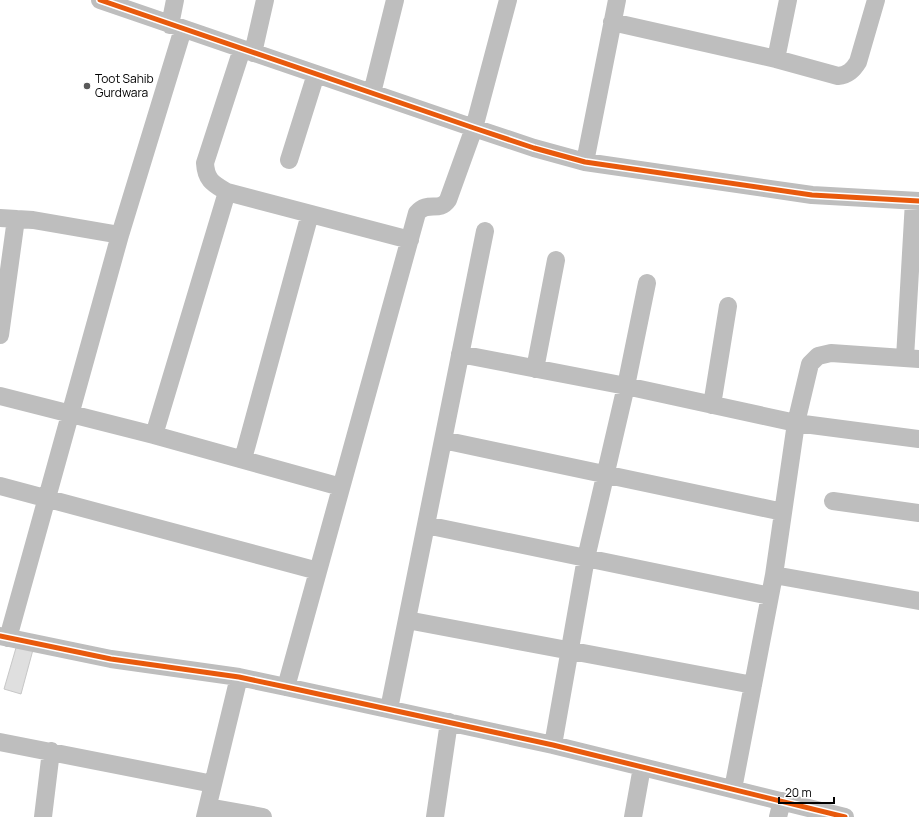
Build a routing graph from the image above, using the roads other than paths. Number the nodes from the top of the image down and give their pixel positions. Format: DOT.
graph roads {
  1 [pos="175,0"];
  2 [pos="265,0"];
  3 [pos="396,0"];
  4 [pos="508,0"];
  5 [pos="617,0"];
  6 [pos="788,0"];
  7 [pos="876,0"];
  8 [pos="110,2"];
  9 [pos="612,22"];
  10 [pos="177,27"];
  11 [pos="247,51"];
  12 [pos="776,59"];
  13 [pos="316,74"];
  14 [pos="372,93"];
  15 [pos="474,128"];
  16 [pos="289,160"];
  17 [pos="585,162"];
  18 [pos="227,192"];
  19 [pos="916,201"];
  20 [pos="310,214"];
  21 [pos="8,218"];
  22 [pos="485,231"];
  23 [pos="120,236"];
  24 [pos="410,240"];
  25 [pos="556,260"];
  26 [pos="647,283"];
  27 [pos="728,306"];
  28 [pos="0,335"];
  29 [pos="460,354"];
  30 [pos="912,359"];
  31 [pos="535,369"];
  32 [pos="626,386"];
  33 [pos="0,396"];
  34 [pos="712,405"];
  35 [pos="70,414"];
  36 [pos="796,423"];
  37 [pos="154,435"];
  38 [pos="919,439"];
  39 [pos="443,440"];
  40 [pos="243,459"];
  41 [pos="606,474"];
  42 [pos="0,486"];
  43 [pos="341,486"];
  44 [pos="47,497"];
  45 [pos="833,502"];
  46 [pos="783,512"];
  47 [pos="919,513"];
  48 [pos="426,525"];
  49 [pos="586,558"];
  50 [pos="318,571"];
  51 [pos="774,575"];
  52 [pos="770,596"];
  53 [pos="919,601"];
  54 [pos="407,620"];
  55 [pos="4,637"];
  56 [pos="570,650"];
  57 [pos="239,677"];
  58 [pos="753,685"];
  59 [pos="286,687"];
  60 [pos="389,709"];
  61 [pos="449,722"];
  62 [pos="0,742"];
  63 [pos="553,745"];
  64 [pos="50,751"];
  65 [pos="642,767"];
  66 [pos="213,784"];
  67 [pos="733,789"];
  68 [pos="780,809"];
  69 [pos="206,812"];
  70 [pos="42,817"];
  71 [pos="263,817"];
  72 [pos="435,817"];
  73 [pos="633,817"];
  74 [pos="845,817"];
  1 -- 10 [label="street"];
  2 -- 11 [label="street"];
  3 -- 14 [label="street"];
  4 -- 15 [label="street"];
  5 -- 9 [label="street"];
  6 -- 12 [label="street"];
  7 -- 12 [label="street"];
  8 -- 10 [label="street"];
  9 -- 12 [label="street"];
  9 -- 17 [label="street"];
  10 -- 11 [label="street"];
  10 -- 23 [label="street"];
  11 -- 13 [label="street"];
  11 -- 18 [label="street"];
  13 -- 14 [label="street"];
  13 -- 16 [label="street"];
  14 -- 15 [label="street"];
  15 -- 17 [label="street"];
  15 -- 24 [label="street"];
  17 -- 19 [label="street"];
  18 -- 20 [label="street"];
  18 -- 37 [label="street"];
  19 -- 30 [label="street"];
  20 -- 24 [label="street"];
  20 -- 40 [label="street"];
  21 -- 23 [label="street"];
  21 -- 28 [label="street"];
  22 -- 29 [label="street"];
  23 -- 35 [label="street"];
  24 -- 43 [label="street"];
  25 -- 31 [label="street"];
  26 -- 32 [label="street"];
  27 -- 34 [label="street"];
  29 -- 31 [label="street"];
  29 -- 39 [label="street"];
  30 -- 36 [label="street"];
  31 -- 32 [label="street"];
  32 -- 34 [label="street"];
  32 -- 41 [label="street"];
  33 -- 35 [label="street"];
  34 -- 36 [label="street"];
  35 -- 37 [label="street"];
  35 -- 44 [label="street"];
  36 -- 38 [label="street"];
  36 -- 46 [label="street"];
  37 -- 40 [label="street"];
  39 -- 41 [label="street"];
  39 -- 48 [label="street"];
  40 -- 43 [label="street"];
  41 -- 46 [label="street"];
  41 -- 49 [label="street"];
  42 -- 44 [label="street"];
  43 -- 50 [label="street"];
  44 -- 50 [label="street"];
  44 -- 55 [label="street"];
  45 -- 47 [label="street"];
  46 -- 51 [label="street"];
  48 -- 49 [label="street"];
  48 -- 54 [label="street"];
  49 -- 52 [label="street"];
  49 -- 56 [label="street"];
  50 -- 59 [label="street"];
  51 -- 52 [label="street"];
  51 -- 53 [label="street"];
  52 -- 58 [label="street"];
  54 -- 56 [label="street"];
  54 -- 60 [label="street"];
  55 -- 57 [label="street"];
  56 -- 58 [label="street"];
  56 -- 63 [label="street"];
  57 -- 59 [label="street"];
  57 -- 66 [label="street"];
  58 -- 67 [label="street"];
  59 -- 60 [label="street"];
  60 -- 61 [label="street"];
  61 -- 63 [label="street"];
  61 -- 72 [label="street"];
  62 -- 64 [label="street"];
  63 -- 65 [label="street"];
  64 -- 66 [label="street"];
  64 -- 70 [label="street"];
  65 -- 67 [label="street"];
  65 -- 73 [label="street"];
  66 -- 69 [label="street"];
  67 -- 68 [label="street"];
  68 -- 74 [label="street"];
  69 -- 71 [label="street"];
}
